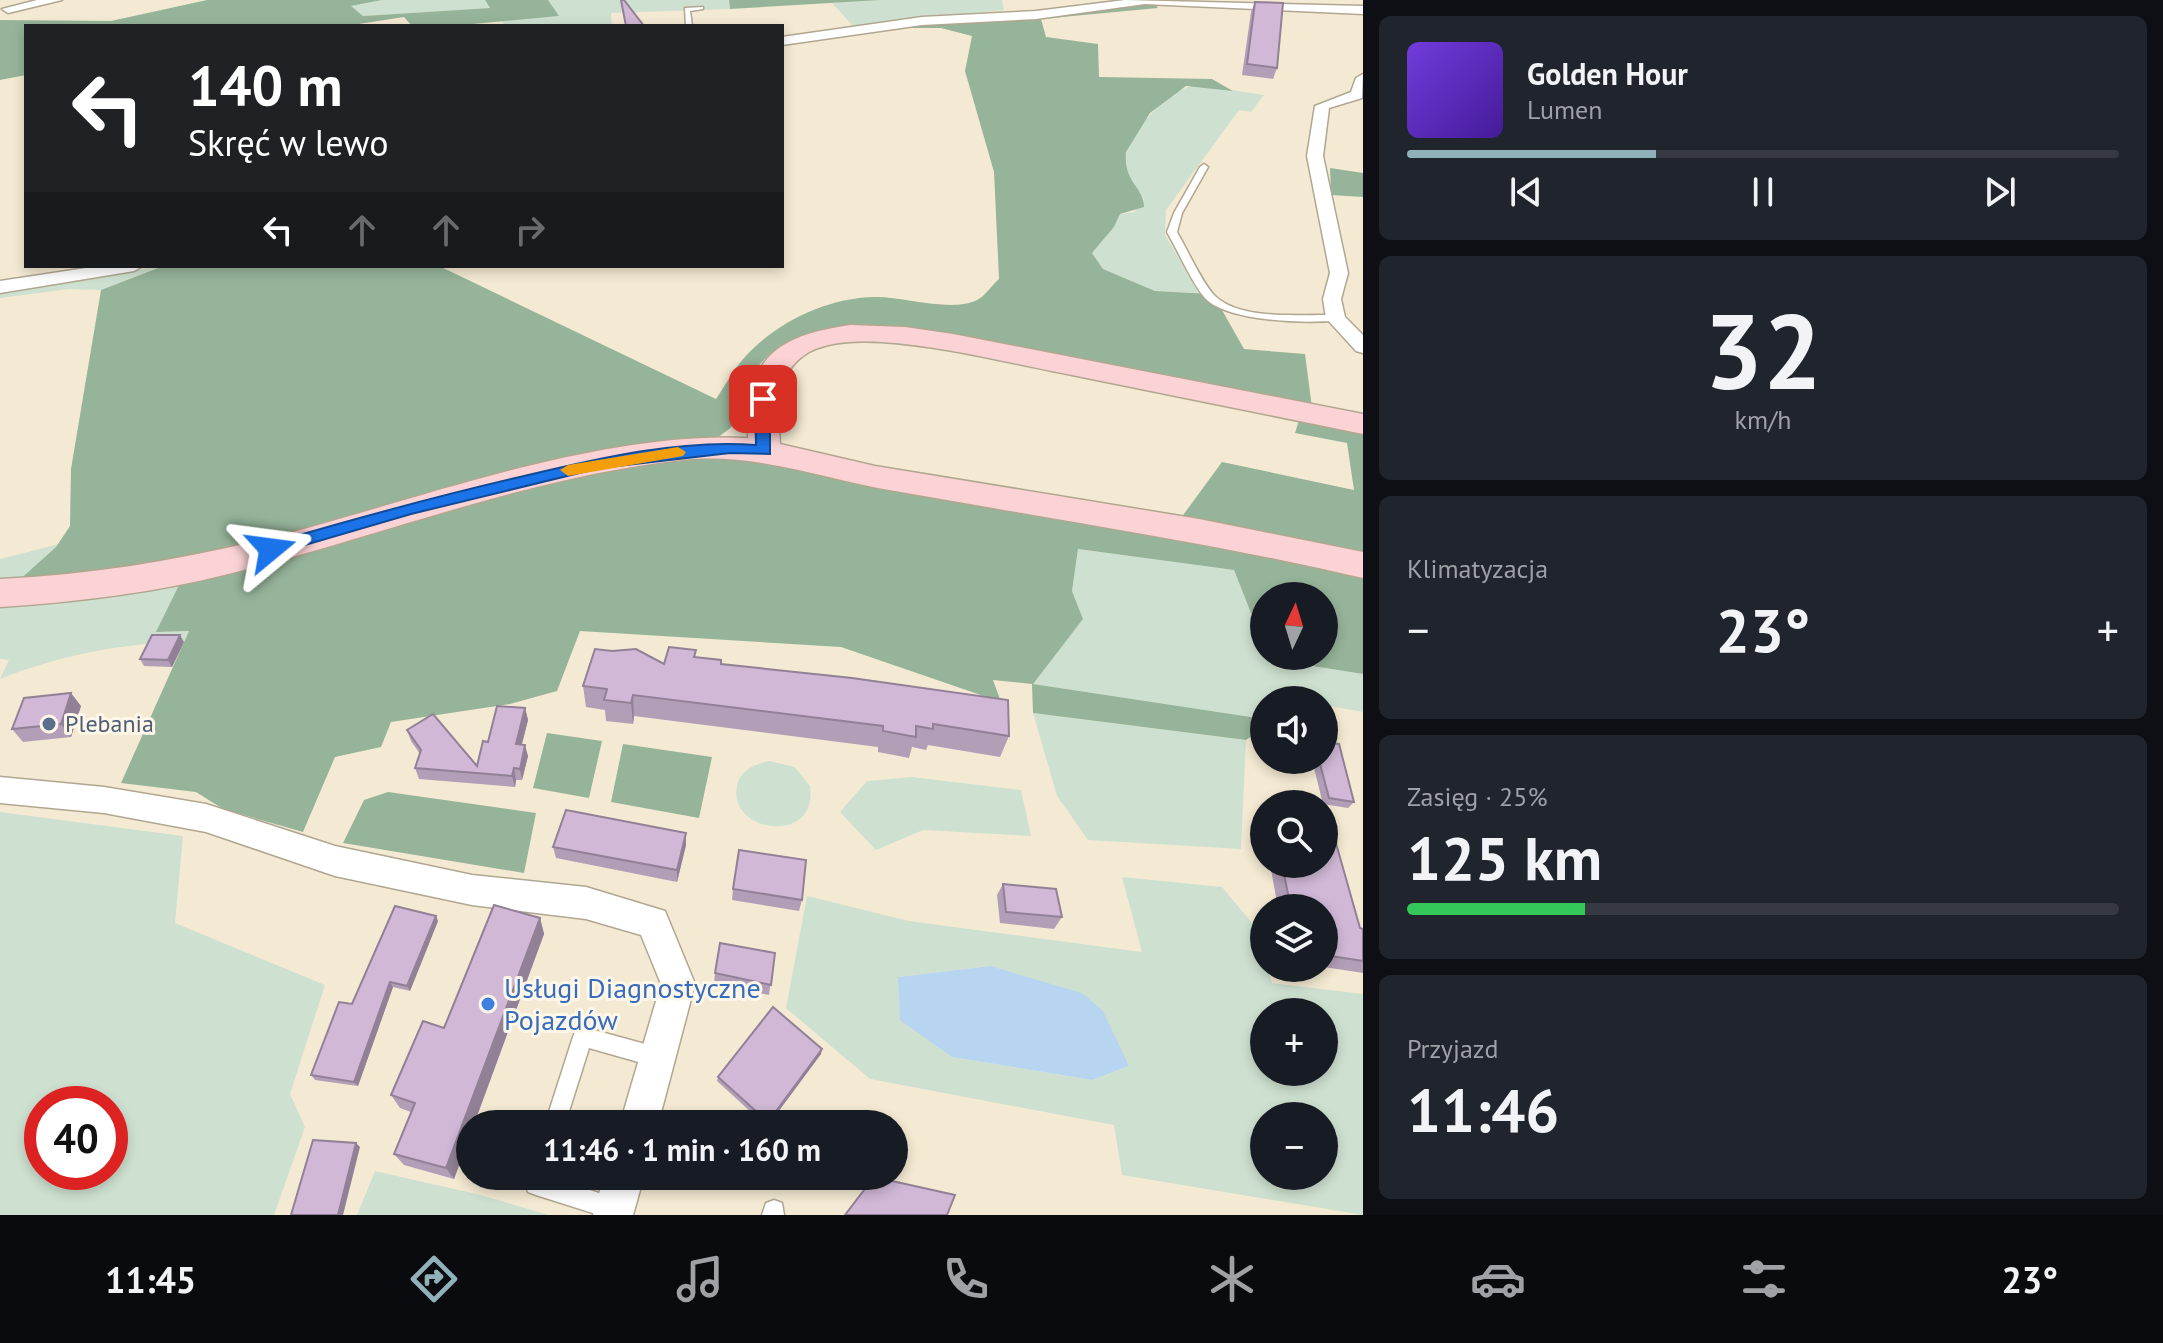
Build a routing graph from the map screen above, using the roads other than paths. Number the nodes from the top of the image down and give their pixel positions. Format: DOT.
graph roads {
  1 [pos="56,0"];
  2 [pos="701,8"];
  3 [pos="8,9"];
  4 [pos="1363,10"];
  5 [pos="689,24"];
  6 [pos="784,41"];
  7 [pos="1363,78"];
  8 [pos="1204,167"];
  9 [pos="121,268"];
  10 [pos="0,287"];
  11 [pos="1336,318"];
  12 [pos="1363,347"];
  13 [pos="1363,424"];
  14 [pos="764,450"];
  15 [pos="1363,565"];
  16 [pos="0,593"];
  17 [pos="0,790"];
  18 [pos="659,1057"];
  19 [pos="560,1110"];
  20 [pos="643,1110"];
  21 [pos="566,1190"];
  22 [pos="617,1200"];
  1 -- 3 [label="street"];
  2 -- 5 [label="lane"];
  4 -- 6 [label="street"];
  7 -- 11 [label="street"];
  8 -- 11 [label="lane"];
  9 -- 10 [label="street"];
  11 -- 12 [label="street"];
  13 -- 14 [label="street"];
  14 -- 15 [label="street"];
  14 -- 16 [label="street"];
  17 -- 18 [label="street"];
  18 -- 19 [label="lane"];
  18 -- 20 [label="street"];
  21 -- 22 [label="lane"];
}
